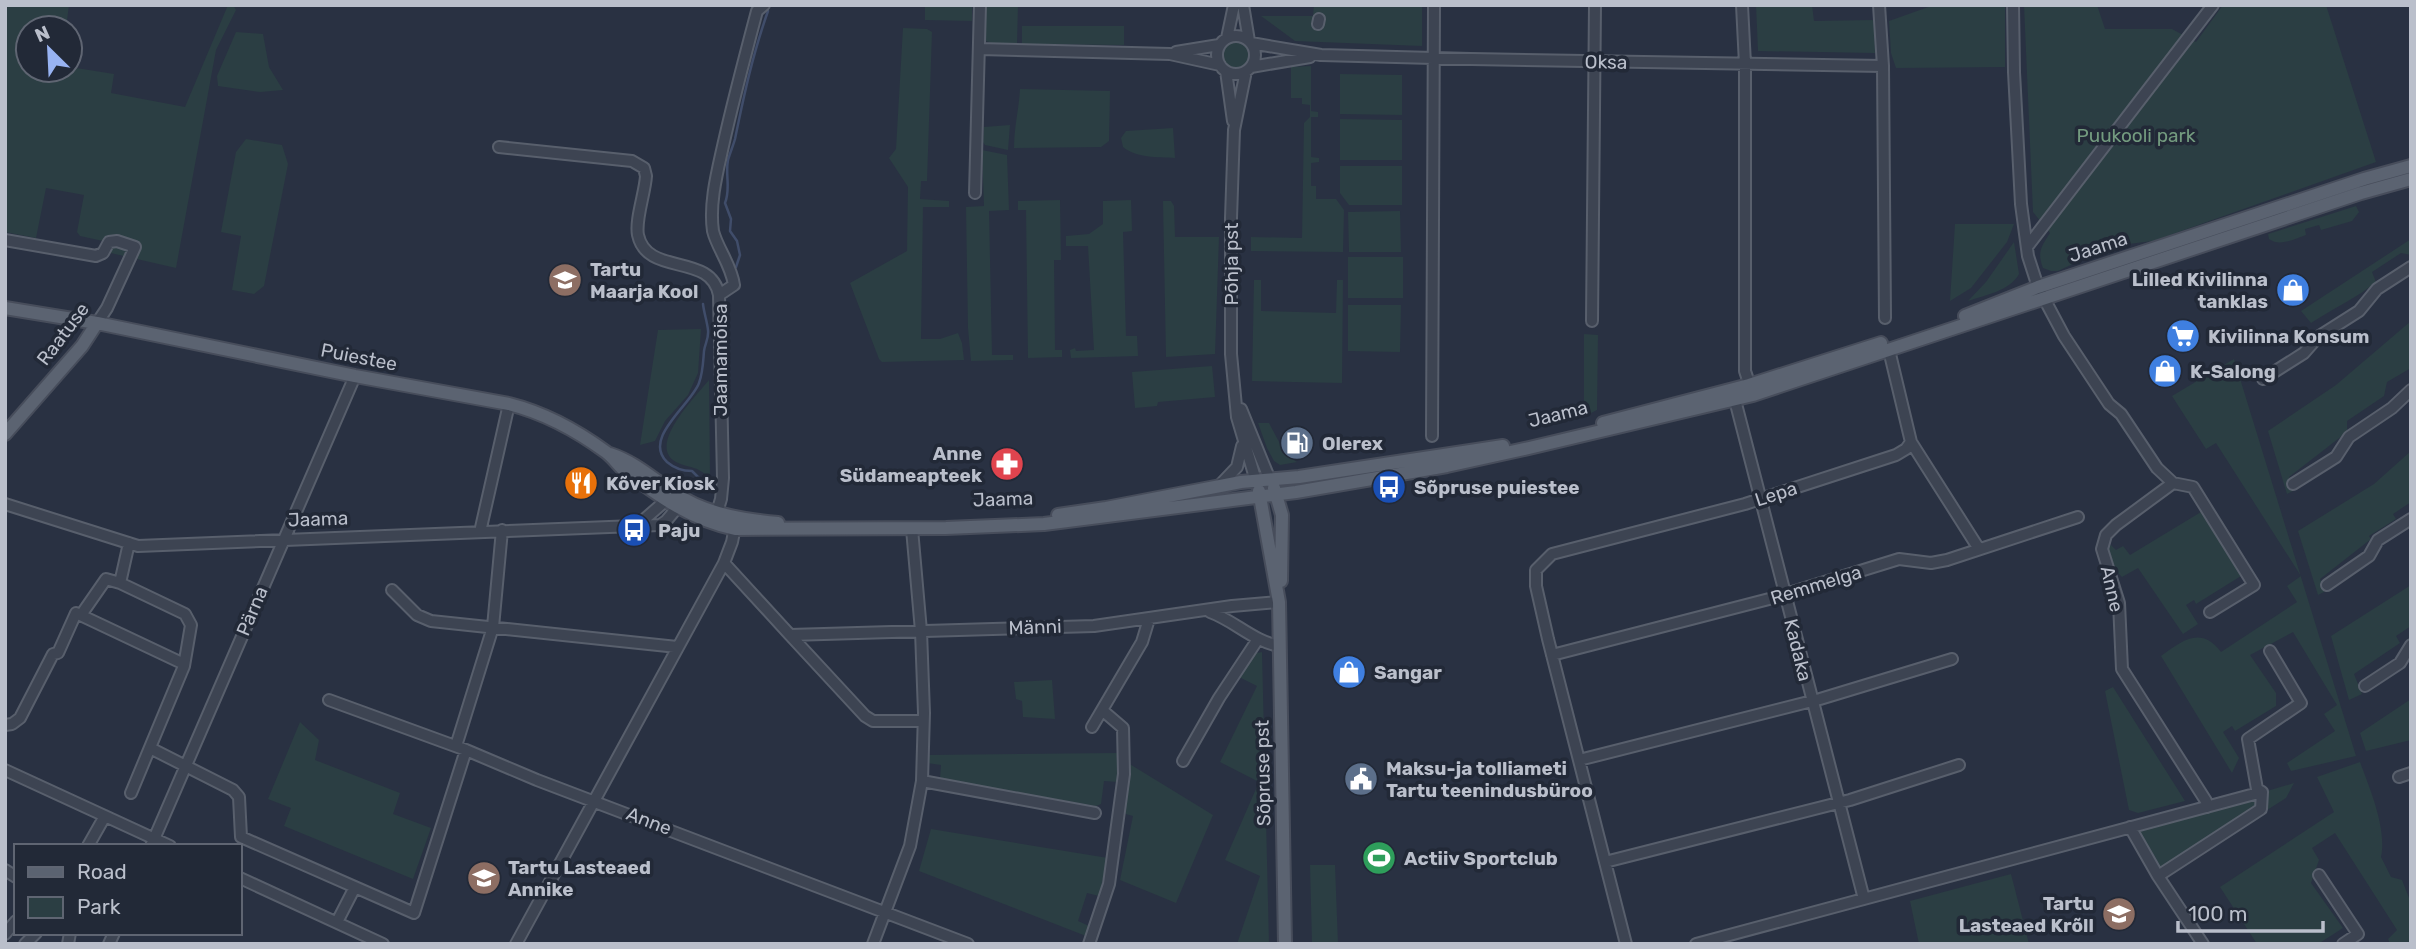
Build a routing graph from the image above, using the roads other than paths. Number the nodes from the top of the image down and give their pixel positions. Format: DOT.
graph roads {
  1 [pos="764,5"];
  2 [pos="980,5"];
  3 [pos="1234,5"];
  4 [pos="1243,5"];
  5 [pos="1434,5"];
  6 [pos="1595,5"];
  7 [pos="1742,5"];
  8 [pos="1879,5"];
  9 [pos="2012,5"];
  10 [pos="2214,5"];
  11 [pos="1223,41"];
  12 [pos="1250,42"];
  13 [pos="980,49"];
  14 [pos="1170,54"];
  15 [pos="1321,55"];
  16 [pos="1434,58"];
  17 [pos="1594,61"];
  18 [pos="1745,64"];
  19 [pos="1223,68"];
  20 [pos="1248,69"];
  21 [pos="1883,70"];
  22 [pos="1234,130"];
  23 [pos="499,148"];
  24 [pos="2411,166"];
  25 [pos="2411,179"];
  26 [pos="975,193"];
  27 [pos="5,240"];
  28 [pos="2027,247"];
  29 [pos="2411,267"];
  30 [pos="2040,292"];
  31 [pos="719,295"];
  32 [pos="5,309"];
  33 [pos="1885,318"];
  34 [pos="1592,321"];
  35 [pos="97,323"];
  36 [pos="1889,349"];
  37 [pos="355,376"];
  38 [pos="2263,379"];
  39 [pos="1751,390"];
  40 [pos="2411,390"];
  41 [pos="1235,397"];
  42 [pos="1735,400"];
  43 [pos="509,404"];
  44 [pos="5,434"];
  45 [pos="1432,436"];
  46 [pos="1242,440"];
  47 [pos="1911,442"];
  48 [pos="1270,480"];
  49 [pos="1256,481"];
  50 [pos="2174,483"];
  51 [pos="2293,484"];
  52 [pos="1219,486"];
  53 [pos="1276,494"];
  54 [pos="1261,496"];
  55 [pos="1760,499"];
  56 [pos="676,500"];
  57 [pos="5,504"];
  58 [pos="2078,517"];
  59 [pos="715,519"];
  60 [pos="2411,519"];
  61 [pos="736,524"];
  62 [pos="912,529"];
  63 [pos="502,530"];
  64 [pos="480,531"];
  65 [pos="283,540"];
  66 [pos="129,543"];
  67 [pos="1979,550"];
  68 [pos="724,563"];
  69 [pos="120,583"];
  70 [pos="2327,584"];
  71 [pos="392,590"];
  72 [pos="1784,595"];
  73 [pos="1279,602"];
  74 [pos="1232,606"];
  75 [pos="1207,611"];
  76 [pos="2210,612"];
  77 [pos="81,615"];
  78 [pos="1149,619"];
  79 [pos="1231,621"];
  80 [pos="493,627"];
  81 [pos="920,631"];
  82 [pos="790,635"];
  83 [pos="1258,639"];
  84 [pos="2411,645"];
  85 [pos="1280,646"];
  86 [pos="677,647"];
  87 [pos="2270,651"];
  88 [pos="1552,655"];
  89 [pos="1952,659"];
  90 [pos="184,664"];
  91 [pos="2365,686"];
  92 [pos="329,700"];
  93 [pos="1811,701"];
  94 [pos="1102,710"];
  95 [pos="923,720"];
  96 [pos="5,725"];
  97 [pos="1092,727"];
  98 [pos="150,748"];
  99 [pos="461,748"];
  100 [pos="1579,760"];
  101 [pos="1183,761"];
  102 [pos="1959,765"];
  103 [pos="185,766"];
  104 [pos="5,770"];
  105 [pos="2411,773"];
  106 [pos="2399,777"];
  107 [pos="922,781"];
  108 [pos="2262,792"];
  109 [pos="131,793"];
  110 [pos="593,800"];
  111 [pos="1839,803"];
  112 [pos="2207,807"];
  113 [pos="1095,813"];
  114 [pos="105,816"];
  115 [pos="2130,828"];
  116 [pos="152,842"];
  117 [pos="89,844"];
  118 [pos="1605,862"];
  119 [pos="2319,875"];
  120 [pos="2158,876"];
  121 [pos="242,879"];
  122 [pos="355,887"];
  123 [pos="1864,899"];
  124 [pos="887,912"];
  125 [pos="337,922"];
  126 [pos="383,944"];
  127 [pos="516,944"];
  128 [pos="873,944"];
  129 [pos="968,944"];
  130 [pos="1089,944"];
  131 [pos="1285,944"];
  132 [pos="1626,944"];
  133 [pos="1696,944"];
  134 [pos="2203,944"];
  135 [pos="2343,944"];
  1 -- 31 [label="street, Jaamamõisa"];
  2 -- 13 [label="street"];
  3 -- 11 [label="street"];
  4 -- 12 [label="street"];
  5 -- 16 [label="street"];
  6 -- 17 [label="street"];
  7 -- 18 [label="street"];
  8 -- 21 [label="street"];
  9 -- 28 [label="street"];
  10 -- 28 [label="street"];
  11 -- 12 [label="street"];
  11 -- 14 [label="street"];
  11 -- 19 [label="street"];
  12 -- 15 [label="street, Oksa"];
  12 -- 20 [label="street"];
  13 -- 14 [label="street"];
  13 -- 26 [label="street"];
  14 -- 19 [label="street"];
  15 -- 16 [label="street, Oksa"];
  15 -- 20 [label="street, Oksa"];
  16 -- 17 [label="street, Oksa"];
  16 -- 45 [label="street"];
  17 -- 18 [label="street, Oksa"];
  17 -- 34 [label="street"];
  18 -- 21 [label="street, Oksa"];
  18 -- 39 [label="street"];
  19 -- 20 [label="street"];
  19 -- 22 [label="street, Põhja pst"];
  20 -- 22 [label="street, Põhja pst"];
  21 -- 33 [label="street"];
  22 -- 41 [label="street, Põhja pst"];
  23 -- 31 [label="street"];
  24 -- 30 [label="main road, Jaama"];
  25 -- 30 [label="main road, Jaama"];
  27 -- 35 [label="street, Raatuse"];
  28 -- 30 [label="street"];
  29 -- 38 [label="street"];
  30 -- 36 [label="main road, Jaama"];
  30 -- 39 [label="main road, Jaama"];
  30 -- 50 [label="street"];
  31 -- 59 [label="street, Jaamamõisa"];
  32 -- 35 [label="main road, Puiestee"];
  35 -- 37 [label="main road, Puiestee"];
  35 -- 44 [label="main road, Raatuse"];
  36 -- 39 [label="main road, Jaama"];
  36 -- 47 [label="street"];
  37 -- 43 [label="main road, Puiestee"];
  37 -- 65 [label="street, Pärna"];
  39 -- 42 [label="main road, Jaama"];
  39 -- 48 [label="main road, Jaama"];
  40 -- 51 [label="street"];
  41 -- 46 [label="street, Põhja pst"];
  41 -- 48 [label="street, Põhja pst"];
  42 -- 53 [label="main road, Jaama"];
  42 -- 55 [label="street, Kadaka"];
  43 -- 56 [label="main road, Puiestee"];
  43 -- 64 [label="street"];
  46 -- 49 [label="street, Põhja pst"];
  46 -- 52 [label="street"];
  47 -- 55 [label="street, Lepa"];
  47 -- 67 [label="street"];
  48 -- 49 [label="main road, Jaama"];
  48 -- 53 [label="main road, Sõpruse pst"];
  49 -- 52 [label="main road, Jaama"];
  49 -- 54 [label="main road, Sõpruse pst"];
  50 -- 76 [label="street"];
  50 -- 112 [label="street, Anne"];
  52 -- 61 [label="main road, Jaama"];
  53 -- 54 [label="main road, Jaama"];
  53 -- 73 [label="main road, Sõpruse pst"];
  54 -- 62 [label="main road, Jaama"];
  54 -- 73 [label="main road, Sõpruse pst"];
  55 -- 72 [label="street, Kadaka"];
  55 -- 88 [label="street, Lepa"];
  56 -- 59 [label="main road, Jaama"];
  56 -- 63 [label="street, Jaama"];
  57 -- 66 [label="street, Jaama"];
  58 -- 67 [label="street, Remmelga"];
  59 -- 61 [label="main road, Jaama"];
  60 -- 70 [label="street"];
  61 -- 62 [label="main road, Jaama"];
  61 -- 68 [label="street"];
  62 -- 81 [label="street"];
  63 -- 64 [label="street, Jaama"];
  63 -- 80 [label="street"];
  64 -- 65 [label="street, Jaama"];
  65 -- 66 [label="street, Jaama"];
  65 -- 103 [label="street, Pärna"];
  66 -- 69 [label="street"];
  67 -- 72 [label="street, Remmelga"];
  68 -- 82 [label="street"];
  68 -- 86 [label="street"];
  69 -- 77 [label="street"];
  69 -- 90 [label="street"];
  71 -- 80 [label="street"];
  72 -- 88 [label="street, Remmelga"];
  72 -- 93 [label="street, Kadaka"];
  73 -- 74 [label="street, Männi"];
  73 -- 85 [label="main road, Sõpruse pst"];
  74 -- 75 [label="street, Männi"];
  74 -- 79 [label="street"];
  75 -- 78 [label="street, Männi"];
  75 -- 79 [label="street"];
  77 -- 90 [label="street"];
  77 -- 96 [label="street"];
  78 -- 81 [label="street, Männi"];
  78 -- 94 [label="street"];
  79 -- 83 [label="street"];
  80 -- 86 [label="street"];
  80 -- 99 [label="street"];
  81 -- 82 [label="street, Männi"];
  81 -- 95 [label="street"];
  82 -- 95 [label="street"];
  83 -- 85 [label="street"];
  83 -- 101 [label="street"];
  84 -- 91 [label="street"];
  85 -- 131 [label="main road, Sõpruse pst"];
  86 -- 110 [label="street"];
  87 -- 108 [label="street"];
  88 -- 100 [label="street"];
  89 -- 93 [label="street"];
  90 -- 98 [label="street"];
  92 -- 99 [label="street, Anne"];
  93 -- 100 [label="street"];
  93 -- 111 [label="street, Kadaka"];
  94 -- 97 [label="street"];
  94 -- 130 [label="street"];
  95 -- 107 [label="street"];
  98 -- 103 [label="street"];
  98 -- 109 [label="street"];
  99 -- 110 [label="street, Anne"];
  99 -- 122 [label="street"];
  100 -- 118 [label="street"];
  102 -- 111 [label="street"];
  103 -- 116 [label="street, Pärna"];
  103 -- 122 [label="street"];
  104 -- 114 [label="street"];
  105 -- 106 [label="street"];
  107 -- 113 [label="street"];
  107 -- 124 [label="street"];
  108 -- 112 [label="street"];
  108 -- 120 [label="street"];
  110 -- 124 [label="street, Anne"];
  110 -- 127 [label="street"];
  111 -- 118 [label="street"];
  111 -- 123 [label="street, Kadaka"];
  112 -- 115 [label="street"];
  114 -- 116 [label="street"];
  114 -- 117 [label="street"];
  115 -- 120 [label="street"];
  115 -- 123 [label="street"];
  118 -- 132 [label="street"];
  119 -- 135 [label="street"];
  120 -- 134 [label="street"];
  121 -- 125 [label="street"];
  122 -- 125 [label="street"];
  123 -- 133 [label="street"];
  124 -- 128 [label="street"];
  124 -- 129 [label="street, Anne"];
  125 -- 126 [label="street"];
}
